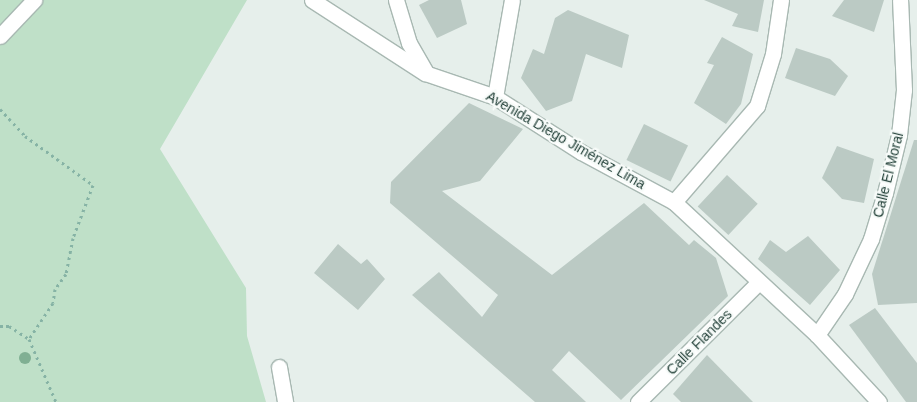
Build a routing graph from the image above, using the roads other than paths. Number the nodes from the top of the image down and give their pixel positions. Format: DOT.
graph roads {
  1 [pos="34,0"];
  2 [pos="312,0"];
  3 [pos="396,0"];
  4 [pos="512,0"];
  5 [pos="781,0"];
  6 [pos="900,0"];
  7 [pos="0,36"];
  8 [pos="425,73"];
  9 [pos="495,97"];
  10 [pos="674,202"];
  11 [pos="759,282"];
  12 [pos="816,335"];
  13 [pos="279,367"];
  14 [pos="285,402"];
  15 [pos="638,402"];
  16 [pos="879,402"];
  1 -- 7 [label="street"];
  2 -- 8 [label="street, Avenida Diego Jiménez Lima"];
  3 -- 8 [label="street"];
  4 -- 9 [label="street"];
  5 -- 10 [label="street"];
  6 -- 12 [label="street, Calle El Moral"];
  8 -- 9 [label="street, Avenida Diego Jiménez Lima"];
  9 -- 10 [label="street, Avenida Diego Jiménez Lima"];
  10 -- 11 [label="street, Avenida Diego Jiménez Lima"];
  11 -- 12 [label="street, Avenida Diego Jiménez Lima"];
  11 -- 15 [label="street, Calle Flandes"];
  12 -- 16 [label="street, Avenida Diego Jiménez Lima"];
  13 -- 14 [label="street"];
}
